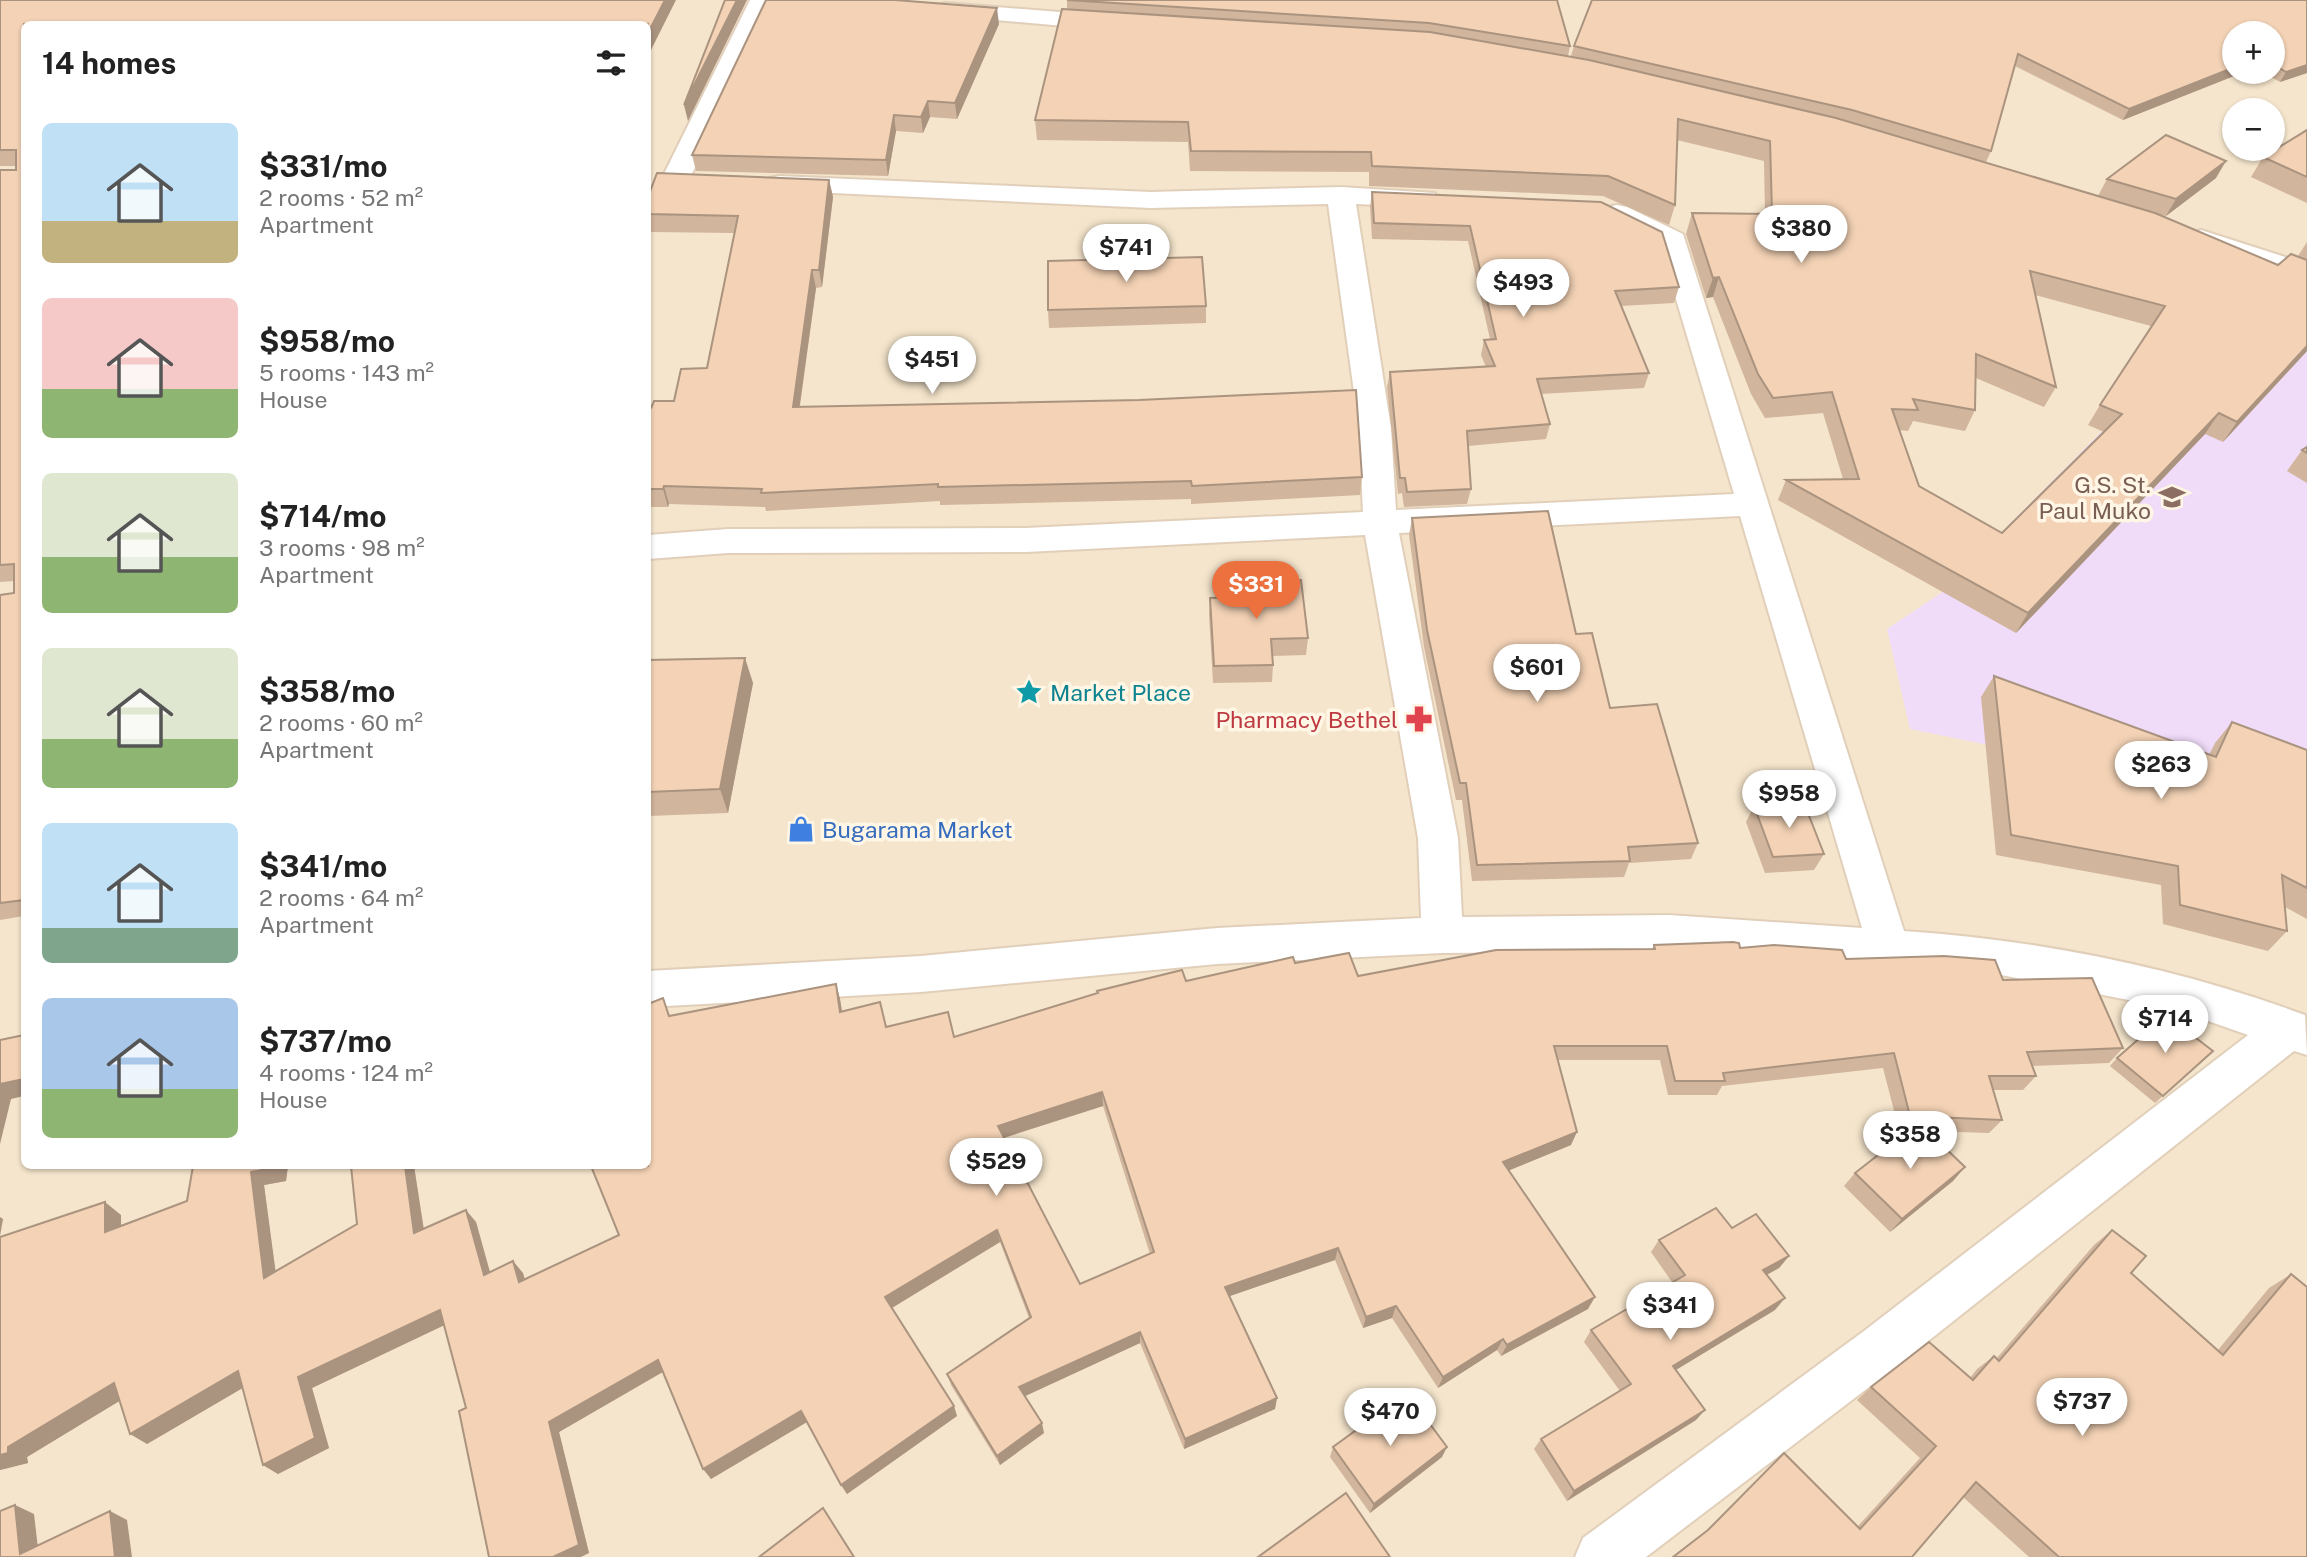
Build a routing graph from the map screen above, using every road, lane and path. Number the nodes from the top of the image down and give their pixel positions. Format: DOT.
graph roads {
  1 [pos="762,0"];
  2 [pos="925,8"];
  3 [pos="1136,24"];
  4 [pos="651,179"];
  5 [pos="758,183"];
  6 [pos="1341,195"];
  7 [pos="1449,200"];
  8 [pos="1591,206"];
  9 [pos="2174,231"];
  10 [pos="2307,274"];
  11 [pos="1753,504"];
  12 [pos="1380,523"];
  13 [pos="651,547"];
  14 [pos="1442,934"];
  15 [pos="1888,947"];
  16 [pos="651,989"];
  17 [pos="2298,1032"];
  18 [pos="1602,1557"];
  1 -- 4 [label="street"];
  2 -- 3 [label="street"];
  5 -- 6 [label="street"];
  6 -- 7 [label="street"];
  6 -- 12 [label="street"];
  8 -- 11 [label="street"];
  9 -- 10 [label="street"];
  11 -- 12 [label="street"];
  11 -- 15 [label="street"];
  12 -- 13 [label="street"];
  12 -- 14 [label="street"];
  14 -- 15 [label="street"];
  14 -- 16 [label="street"];
  15 -- 17 [label="street"];
  17 -- 18 [label="street"];
}
